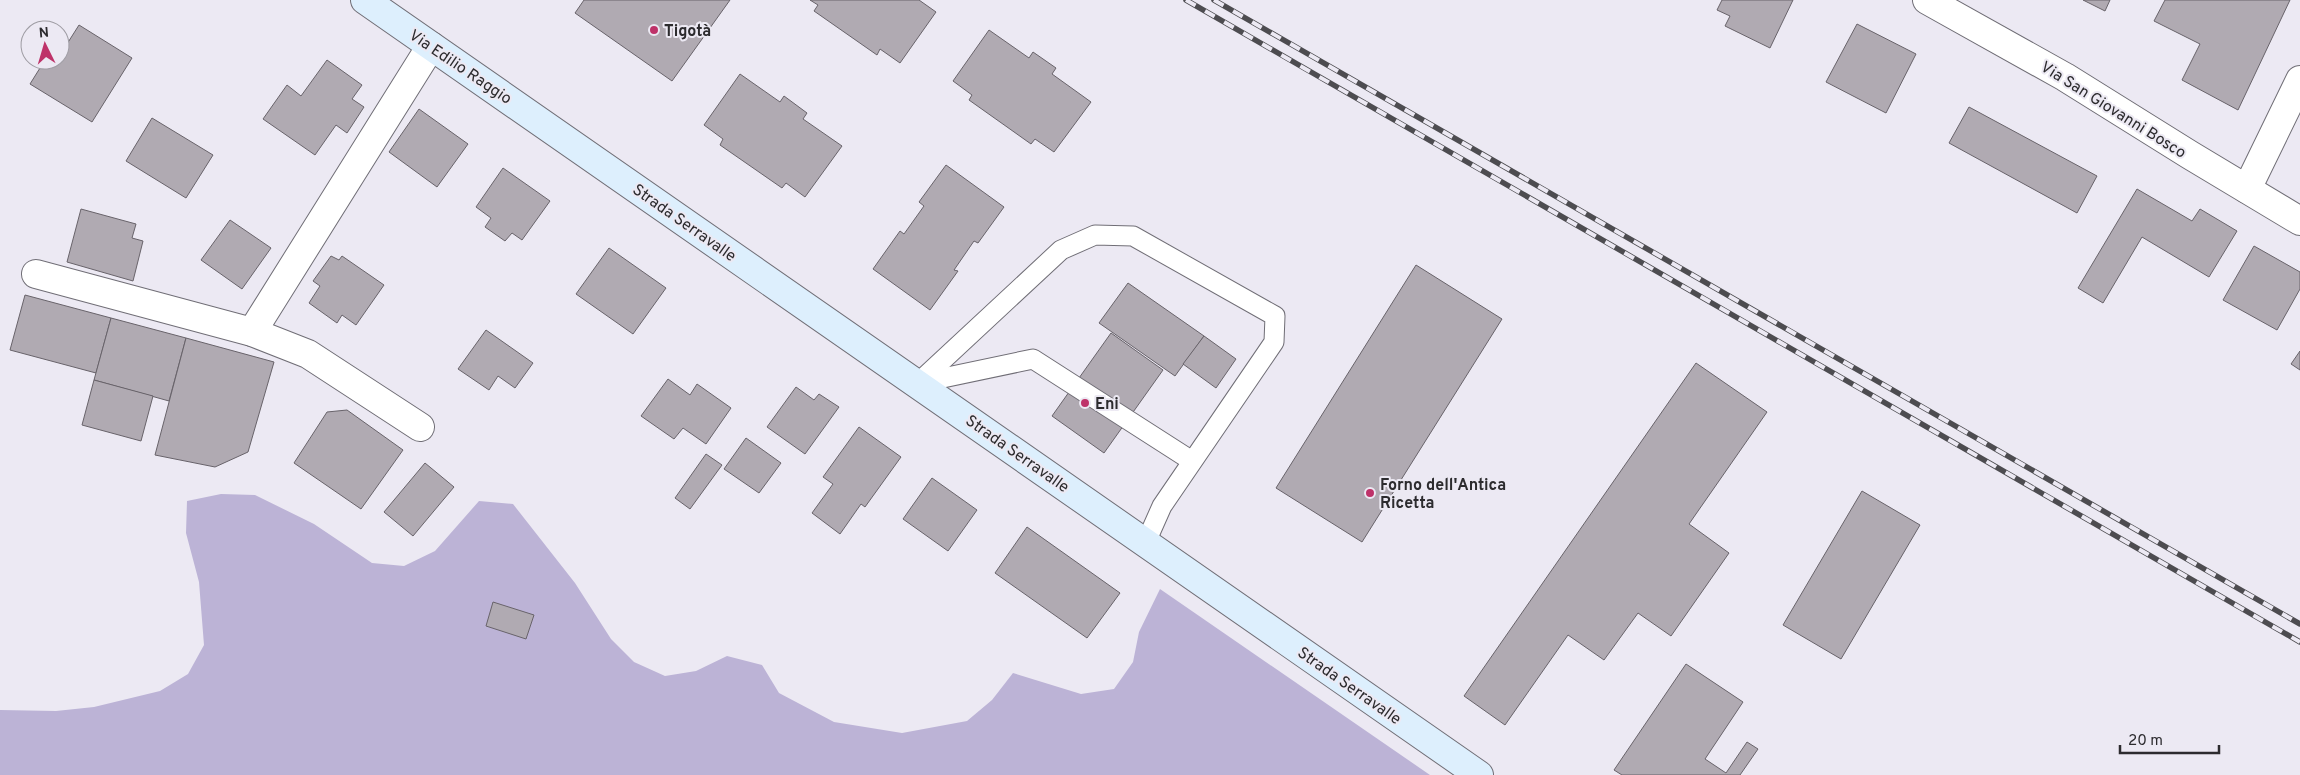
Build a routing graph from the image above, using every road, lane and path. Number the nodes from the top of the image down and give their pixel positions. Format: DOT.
graph roads {
  1 [pos="365,0"];
  2 [pos="1927,0"];
  3 [pos="430,46"];
  4 [pos="2300,80"];
  5 [pos="557,132"];
  6 [pos="2247,189"];
  7 [pos="2300,221"];
  8 [pos="36,274"];
  9 [pos="252,332"];
  10 [pos="918,383"];
  11 [pos="420,427"];
  12 [pos="1192,462"];
  13 [pos="1146,542"];
  14 [pos="1479,775"];
  1 -- 3 [label="main road, Via Edilio Raggio"];
  2 -- 6 [label="street, Via San Giovanni Bosco"];
  3 -- 5 [label="main road, Via Edilio Raggio"];
  3 -- 9 [label="street"];
  4 -- 6 [label="street"];
  5 -- 10 [label="main road, Strada Serravalle"];
  6 -- 7 [label="street, Via San Giovanni Bosco"];
  8 -- 9 [label="street"];
  9 -- 11 [label="street"];
  10 -- 12 [label="lane"];
  10 -- 12 [label="lane"];
  10 -- 13 [label="main road, Strada Serravalle"];
  12 -- 13 [label="lane"];
  13 -- 14 [label="main road, Strada Serravalle"];
}
